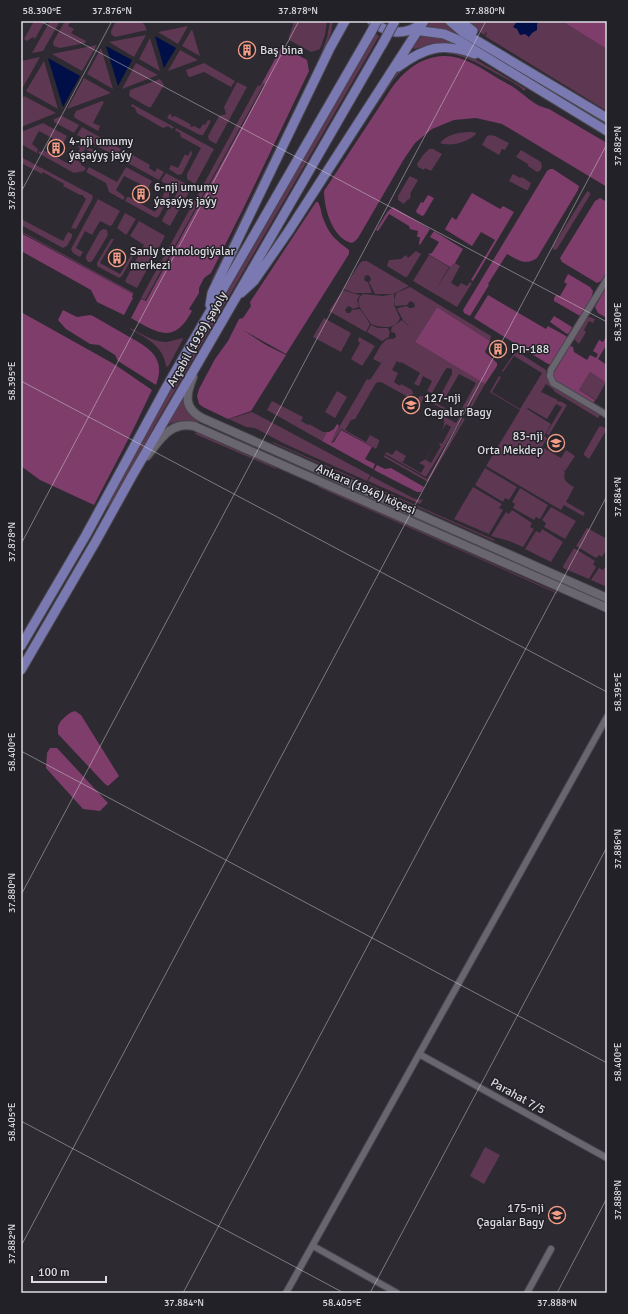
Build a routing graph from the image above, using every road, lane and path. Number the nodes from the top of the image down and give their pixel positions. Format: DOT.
graph roads {
  1 [pos="336,21"];
  2 [pos="344,21"];
  3 [pos="372,21"];
  4 [pos="377,21"];
  5 [pos="395,21"];
  6 [pos="424,21"];
  7 [pos="450,21"];
  8 [pos="460,21"];
  9 [pos="415,30"];
  10 [pos="330,48"];
  11 [pos="500,54"];
  12 [pos="489,59"];
  13 [pos="393,70"];
  14 [pos="607,118"];
  15 [pos="607,131"];
  16 [pos="607,278"];
  17 [pos="234,299"];
  18 [pos="209,312"];
  19 [pos="198,363"];
  20 [pos="607,415"];
  21 [pos="132,476"];
  22 [pos="607,598"];
  23 [pos="607,608"];
  24 [pos="29,633"];
  25 [pos="39,639"];
  26 [pos="21,646"];
  27 [pos="21,668"];
  28 [pos="607,717"];
  29 [pos="419,1054"];
  30 [pos="607,1158"];
  31 [pos="313,1246"];
  32 [pos="551,1249"];
  33 [pos="286,1293"];
  34 [pos="397,1293"];
  35 [pos="527,1293"];
  1 -- 10 [label="main road"];
  2 -- 10 [label="main road"];
  3 -- 9 [label="main road"];
  4 -- 18 [label="main road, Arçabil (1939) şaýoly, bridge"];
  5 -- 17 [label="main road, Arçabil (1939) şaýoly, bridge"];
  6 -- 9 [label="main road"];
  7 -- 11 [label="main road"];
  8 -- 11 [label="main road"];
  9 -- 12 [label="main road"];
  9 -- 13 [label="main road"];
  10 -- 18 [label="main road"];
  11 -- 14 [label="main road"];
  12 -- 13 [label="main road"];
  12 -- 15 [label="main road"];
  13 -- 17 [label="main road"];
  16 -- 20 [label="street"];
  17 -- 19 [label="main road, Arçabil (1939) şaýoly"];
  18 -- 24 [label="main road, Arçabil (1939) şaýoly"];
  19 -- 21 [label="main road, Arçabil (1939) şaýoly"];
  19 -- 22 [label="main road, Ankara (1946) köçesi"];
  21 -- 23 [label="main road, Ankara (1946) köçesi"];
  21 -- 25 [label="main road, Arçabil (1939) şaýoly"];
  24 -- 25 [label="main road"];
  24 -- 26 [label="main road, Arçabil (1939) şaýoly"];
  25 -- 27 [label="main road, Arçabil (1939) şaýoly"];
  28 -- 29 [label="street"];
  29 -- 30 [label="street, Parahat 7/5"];
  29 -- 31 [label="street"];
  31 -- 33 [label="street"];
  31 -- 34 [label="street"];
  32 -- 35 [label="street"];
}
